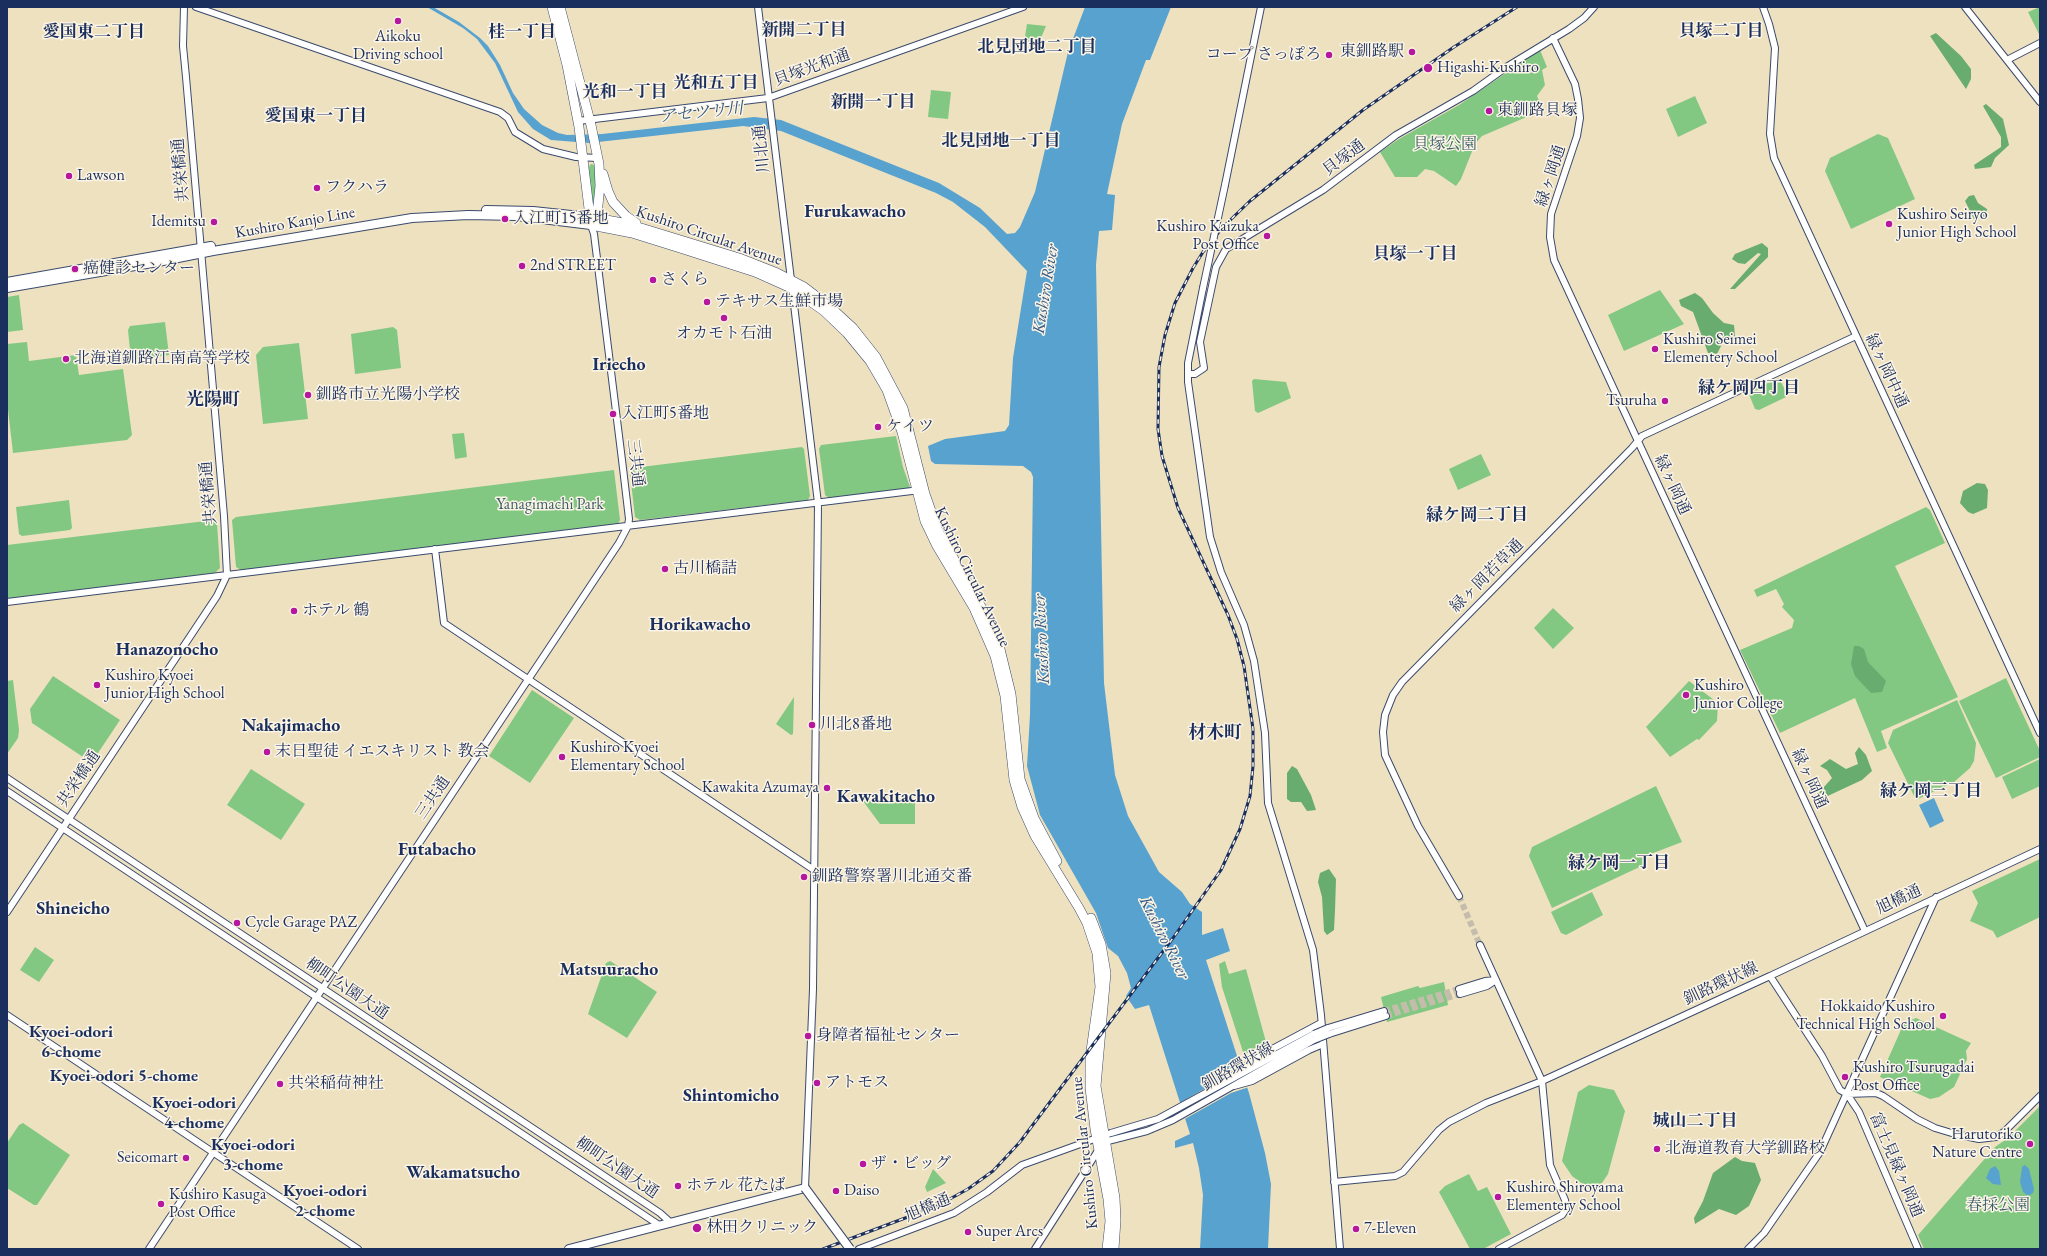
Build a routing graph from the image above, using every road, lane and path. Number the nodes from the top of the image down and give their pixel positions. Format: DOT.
graph roads {
  1 [pos="184,7"];
  2 [pos="196,7"];
  3 [pos="552,7"];
  4 [pos="560,7"];
  5 [pos="758,7"];
  6 [pos="1022,7"];
  7 [pos="1261,7"];
  8 [pos="1594,7"];
  9 [pos="1763,7"];
  10 [pos="1965,7"];
  11 [pos="1553,38"];
  12 [pos="2040,42"];
  13 [pos="2007,60"];
  14 [pos="768,98"];
  15 [pos="2040,102"];
  16 [pos="591,124"];
  17 [pos="579,125"];
  18 [pos="583,154"];
  19 [pos="598,157"];
  20 [pos="593,224"];
  21 [pos="647,230"];
  22 [pos="201,251"];
  23 [pos="791,280"];
  24 [pos="7,282"];
  25 [pos="7,288"];
  26 [pos="793,289"];
  27 [pos="1856,336"];
  28 [pos="1188,374"];
  29 [pos="1637,441"];
  30 [pos="920,490"];
  31 [pos="818,503"];
  32 [pos="628,526"];
  33 [pos="435,549"];
  34 [pos="227,576"];
  35 [pos="7,602"];
  36 [pos="528,679"];
  37 [pos="2040,733"];
  38 [pos="7,778"];
  39 [pos="7,790"];
  40 [pos="67,819"];
  41 [pos="62,827"];
  42 [pos="2040,849"];
  43 [pos="814,870"];
  44 [pos="1459,896"];
  45 [pos="1936,897"];
  46 [pos="7,912"];
  47 [pos="1865,931"];
  48 [pos="1480,945"];
  49 [pos="1770,976"];
  50 [pos="1496,980"];
  51 [pos="322,988"];
  52 [pos="1460,991"];
  53 [pos="317,997"];
  54 [pos="1385,1014"];
  55 [pos="7,1015"];
  56 [pos="1321,1023"];
  57 [pos="1323,1044"];
  58 [pos="1250,1072"];
  59 [pos="1542,1081"];
  60 [pos="1229,1084"];
  61 [pos="1847,1094"];
  62 [pos="2040,1096"];
  63 [pos="1101,1142"];
  64 [pos="213,1152"];
  65 [pos="1334,1182"];
  66 [pos="805,1188"];
  67 [pos="671,1223"];
  68 [pos="659,1225"];
  69 [pos="148,1249"];
  70 [pos="358,1249"];
  71 [pos="569,1249"];
  72 [pos="850,1249"];
  73 [pos="859,1249"];
  74 [pos="1035,1249"];
  75 [pos="1107,1249"];
  76 [pos="1114,1249"];
  77 [pos="1340,1249"];
  78 [pos="1499,1249"];
  79 [pos="1748,1249"];
  80 [pos="1918,1249"];
  1 -- 22 [label="street, 共栄橋通"];
  2 -- 18 [label="street"];
  3 -- 17 [label="highway"];
  4 -- 16 [label="highway"];
  5 -- 14 [label="street, 川北通"];
  6 -- 14 [label="street, 貝塚光和通"];
  7 -- 28 [label="street, bridge"];
  8 -- 11 [label="street, 貝塚通"];
  9 -- 27 [label="street, 緑ヶ岡中通"];
  10 -- 13 [label="street"];
  11 -- 28 [label="street, 貝塚通"];
  11 -- 29 [label="street, 緑ヶ岡通"];
  12 -- 13 [label="street"];
  13 -- 15 [label="street"];
  14 -- 16 [label="street, 貝塚光和通"];
  14 -- 23 [label="street, 川北通"];
  16 -- 17 [label="street, 貝塚光和通"];
  16 -- 19 [label="highway"];
  17 -- 18 [label="highway"];
  18 -- 19 [label="street"];
  18 -- 20 [label="highway"];
  19 -- 20 [label="highway"];
  19 -- 21 [label="highway"];
  20 -- 21 [label="highway, Kushiro Circular Avenue"];
  20 -- 22 [label="main road, Kushiro Kanjo Line"];
  20 -- 26 [label="highway, Kushiro Circular Avenue"];
  20 -- 32 [label="street, 三共通"];
  21 -- 23 [label="highway, Kushiro Circular Avenue"];
  22 -- 24 [label="main road, Kushiro Kanjo Line"];
  22 -- 25 [label="main road, Kushiro Kanjo Line"];
  22 -- 34 [label="street, 共栄橋通"];
  23 -- 26 [label="street, 川北通"];
  23 -- 30 [label="highway, Kushiro Circular Avenue"];
  26 -- 30 [label="highway, Kushiro Circular Avenue"];
  26 -- 31 [label="street, 川北通"];
  27 -- 29 [label="street, 緑ヶ岡若草通"];
  27 -- 37 [label="street, 緑ヶ岡中通"];
  28 -- 56 [label="street"];
  29 -- 44 [label="street, 緑ヶ岡若草通"];
  29 -- 47 [label="street, 緑ヶ岡通"];
  30 -- 31 [label="street"];
  30 -- 63 [label="highway, Kushiro Circular Avenue"];
  31 -- 32 [label="street"];
  31 -- 43 [label="street, 川北通"];
  32 -- 33 [label="street"];
  32 -- 36 [label="street, 三共通"];
  33 -- 34 [label="street"];
  33 -- 36 [label="street"];
  34 -- 35 [label="street"];
  34 -- 40 [label="street, 共栄橋通"];
  36 -- 43 [label="street"];
  36 -- 51 [label="street, 三共通"];
  38 -- 40 [label="street, 柳町公園大通"];
  39 -- 41 [label="street, 柳町公園大通"];
  40 -- 41 [label="street, 共栄橋通"];
  40 -- 51 [label="street, 柳町公園大通"];
  41 -- 46 [label="street, 共栄橋通"];
  41 -- 53 [label="street, 柳町公園大通"];
  42 -- 45 [label="street, 旭橋通"];
  43 -- 66 [label="street, 川北通"];
  45 -- 47 [label="street, 旭橋通"];
  45 -- 61 [label="street"];
  47 -- 49 [label="street, 旭橋通"];
  48 -- 50 [label="street"];
  49 -- 59 [label="street, 釧路環状線"];
  49 -- 61 [label="street, 釧路環状線"];
  50 -- 52 [label="street"];
  50 -- 59 [label="street"];
  51 -- 53 [label="street, 三共通"];
  51 -- 67 [label="street, 柳町公園大通"];
  53 -- 64 [label="street, 三共通"];
  53 -- 68 [label="street, 柳町公園大通"];
  54 -- 58 [label="street, 釧路環状線, bridge"];
  55 -- 64 [label="street"];
  56 -- 57 [label="street"];
  56 -- 58 [label="street"];
  57 -- 58 [label="street"];
  57 -- 65 [label="street"];
  58 -- 60 [label="street"];
  58 -- 60 [label="street"];
  59 -- 65 [label="street, 釧路環状線"];
  59 -- 78 [label="street"];
  60 -- 63 [label="street, 釧路環状線"];
  61 -- 62 [label="street"];
  61 -- 79 [label="street"];
  61 -- 80 [label="street, 富士見緑ヶ岡通"];
  63 -- 73 [label="street, 旭橋通"];
  63 -- 74 [label="street"];
  63 -- 75 [label="highway, Kushiro Circular Avenue"];
  63 -- 76 [label="highway, Kushiro Circular Avenue"];
  64 -- 69 [label="street, 三共通"];
  64 -- 70 [label="street"];
  65 -- 77 [label="street"];
  66 -- 67 [label="main road"];
  66 -- 72 [label="main road, bridge"];
  67 -- 68 [label="main road"];
  68 -- 71 [label="main road"];
}
